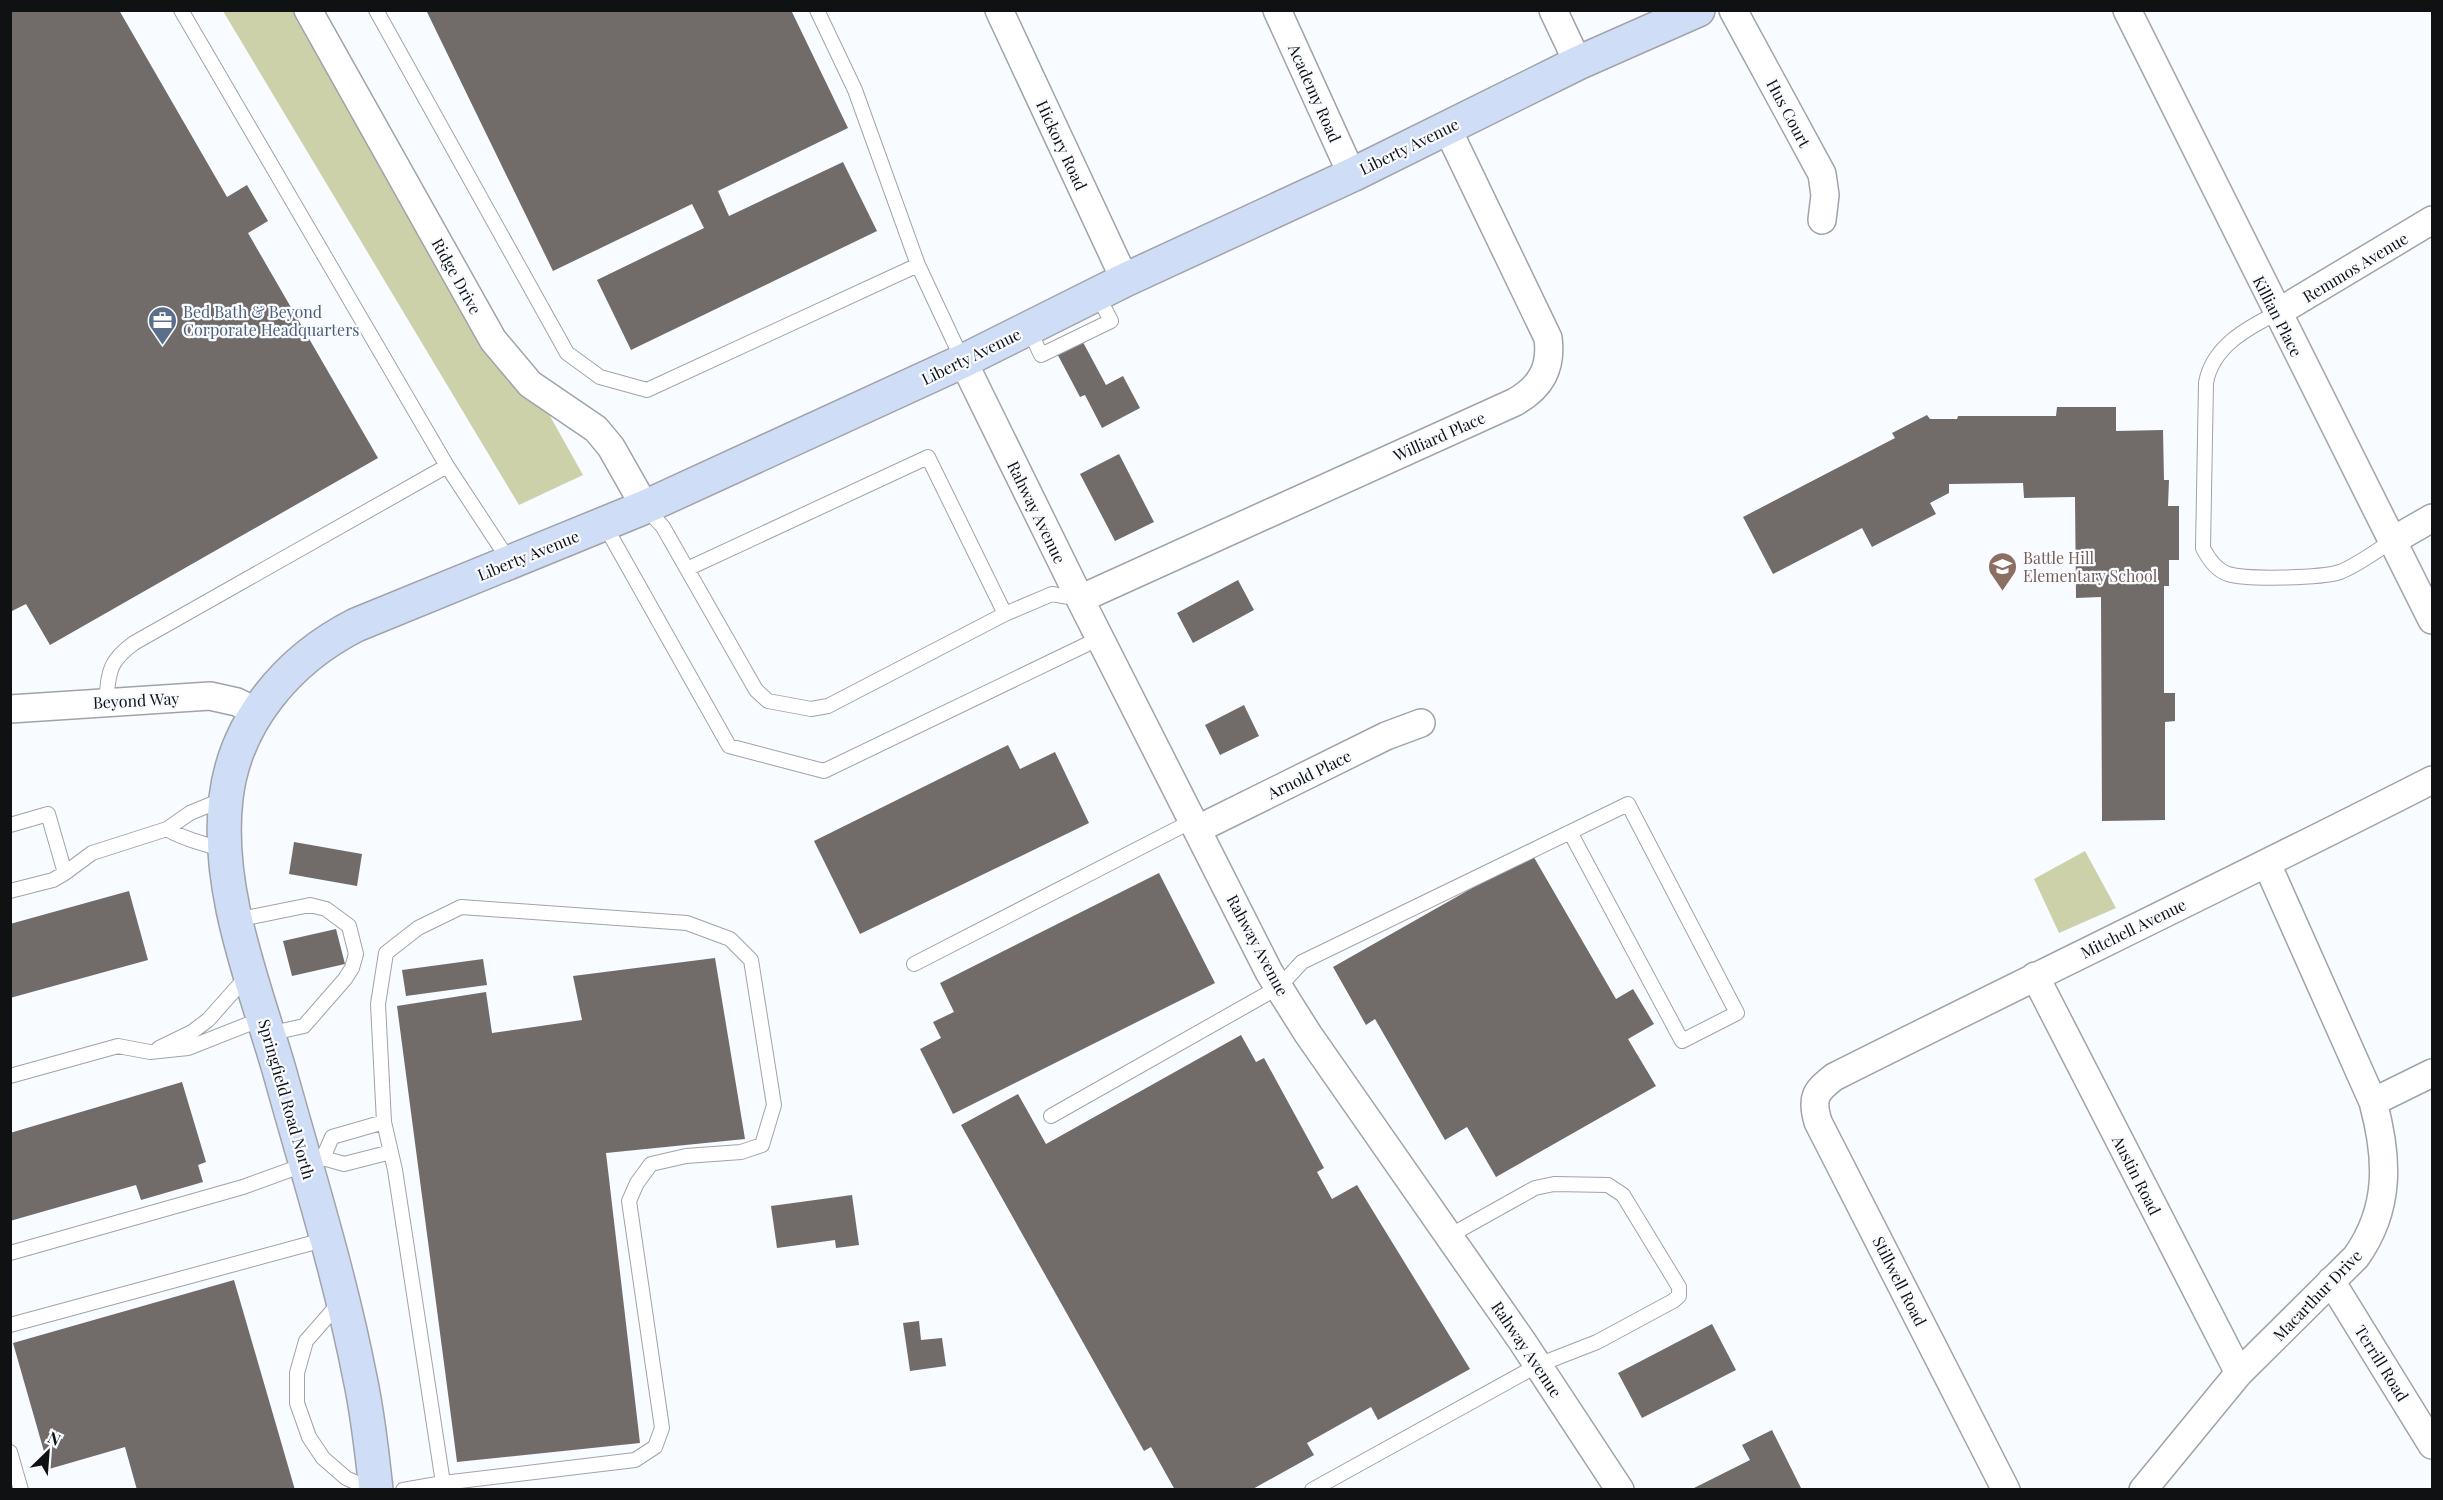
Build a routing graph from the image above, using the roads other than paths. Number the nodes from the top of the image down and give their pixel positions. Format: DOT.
graph roads {
  1 [pos="182,10"];
  2 [pos="308,10"];
  3 [pos="376,10"];
  4 [pos="817,10"];
  5 [pos="999,10"];
  6 [pos="1277,10"];
  7 [pos="1553,10"];
  8 [pos="1698,10"];
  9 [pos="1733,10"];
  10 [pos="2127,10"];
  11 [pos="1578,63"];
  12 [pos="1447,128"];
  13 [pos="1352,175"];
  14 [pos="1822,220"];
  15 [pos="2433,220"];
  16 [pos="918,265"];
  17 [pos="1111,287"];
  18 [pos="2277,313"];
  19 [pos="963,361"];
  20 [pos="447,466"];
  21 [pos="645,507"];
  22 [pos="2433,518"];
  23 [pos="604,524"];
  24 [pos="2392,541"];
  25 [pos="510,562"];
  26 [pos="687,570"];
  27 [pos="1080,599"];
  28 [pos="1005,614"];
  29 [pos="2433,620"];
  30 [pos="1100,638"];
  31 [pos="106,702"];
  32 [pos="10,709"];
  33 [pos="258,713"];
  34 [pos="1421,723"];
  35 [pos="2433,780"];
  36 [pos="226,798"];
  37 [pos="1196,824"];
  38 [pos="10,825"];
  39 [pos="167,829"];
  40 [pos="1570,832"];
  41 [pos="224,850"];
  42 [pos="2267,864"];
  43 [pos="65,873"];
  44 [pos="10,891"];
  45 [pos="236,920"];
  46 [pos="914,964"];
  47 [pos="250,972"];
  48 [pos="2035,976"];
  49 [pos="1279,987"];
  50 [pos="266,1026"];
  51 [pos="150,1052"];
  52 [pos="2433,1073"];
  53 [pos="10,1076"];
  54 [pos="1834,1077"];
  55 [pos="2373,1102"];
  56 [pos="1051,1116"];
  57 [pos="384,1122"];
  58 [pos="391,1152"];
  59 [pos="314,1162"];
  60 [pos="1449,1236"];
  61 [pos="327,1239"];
  62 [pos="10,1253"];
  63 [pos="2331,1281"];
  64 [pos="342,1299"];
  65 [pos="10,1325"];
  66 [pos="1538,1365"];
  67 [pos="2239,1373"];
  68 [pos="2433,1445"];
  69 [pos="10,1452"];
  70 [pos="443,1483"];
  71 [pos="21,1490"];
  72 [pos="374,1490"];
  73 [pos="403,1490"];
  74 [pos="1312,1490"];
  75 [pos="1620,1490"];
  76 [pos="2006,1490"];
  77 [pos="2143,1490"];
  1 -- 20 [label="lane"];
  2 -- 21 [label="street, Ridge Drive"];
  3 -- 16 [label="lane"];
  4 -- 16 [label="lane"];
  5 -- 17 [label="street, Hickory Road"];
  6 -- 13 [label="street, Academy Road"];
  7 -- 11 [label="street"];
  8 -- 11 [label="street, Liberty Avenue"];
  9 -- 14 [label="street, Hus Court"];
  10 -- 18 [label="street, Killian Place"];
  11 -- 12 [label="street, Liberty Avenue"];
  12 -- 13 [label="street, Liberty Avenue"];
  12 -- 27 [label="street, Williard Place"];
  13 -- 17 [label="street, Liberty Avenue"];
  15 -- 18 [label="street, Remmos Avenue"];
  16 -- 19 [label="lane"];
  17 -- 19 [label="street, Liberty Avenue"];
  18 -- 24 [label="street, Killian Place"];
  18 -- 24 [label="lane"];
  19 -- 21 [label="street, Liberty Avenue"];
  19 -- 27 [label="street, Rahway Avenue"];
  20 -- 25 [label="lane"];
  20 -- 31 [label="lane"];
  21 -- 23 [label="street, Liberty Avenue"];
  21 -- 26 [label="lane"];
  22 -- 24 [label="street"];
  23 -- 25 [label="street, Liberty Avenue"];
  23 -- 30 [label="lane"];
  24 -- 29 [label="street, Killian Place"];
  25 -- 33 [label="street, Liberty Avenue"];
  26 -- 28 [label="lane"];
  26 -- 28 [label="lane"];
  27 -- 28 [label="lane"];
  27 -- 30 [label="street, Rahway Avenue"];
  30 -- 37 [label="street, Rahway Avenue"];
  31 -- 32 [label="street, Beyond Way"];
  31 -- 33 [label="street, Beyond Way"];
  33 -- 36 [label="street, Springfield Road North"];
  34 -- 37 [label="street, Arnold Place"];
  35 -- 42 [label="street, Mitchell Avenue"];
  36 -- 39 [label="lane"];
  36 -- 41 [label="street, Springfield Road North"];
  37 -- 46 [label="lane"];
  37 -- 49 [label="street, Rahway Avenue"];
  38 -- 43 [label="lane"];
  39 -- 41 [label="lane"];
  39 -- 43 [label="lane"];
  40 -- 40 [label="lane"];
  40 -- 49 [label="lane"];
  41 -- 45 [label="street, Springfield Road North"];
  42 -- 48 [label="street, Mitchell Avenue"];
  42 -- 55 [label="street, Macarthur Drive"];
  43 -- 44 [label="lane"];
  45 -- 47 [label="street, Springfield Road North"];
  45 -- 50 [label="lane"];
  47 -- 50 [label="street, Springfield Road North"];
  47 -- 51 [label="lane"];
  48 -- 54 [label="street, Mitchell Avenue"];
  48 -- 67 [label="street, Austin Road"];
  49 -- 56 [label="lane"];
  49 -- 60 [label="street, Rahway Avenue"];
  50 -- 51 [label="lane"];
  50 -- 59 [label="street, Springfield Road North"];
  51 -- 53 [label="lane"];
  52 -- 55 [label="street"];
  54 -- 76 [label="street, Stillwell Road"];
  55 -- 63 [label="street, Macarthur Drive"];
  57 -- 58 [label="lane"];
  57 -- 59 [label="lane"];
  57 -- 70 [label="lane"];
  58 -- 59 [label="lane"];
  58 -- 70 [label="lane"];
  59 -- 61 [label="street, Springfield Road North"];
  59 -- 62 [label="lane"];
  60 -- 66 [label="street, Rahway Avenue"];
  60 -- 66 [label="lane"];
  61 -- 64 [label="street, Springfield Road North"];
  61 -- 65 [label="lane"];
  63 -- 67 [label="street, Macarthur Drive"];
  63 -- 68 [label="street, Terrill Road"];
  64 -- 72 [label="street, Springfield Road North"];
  64 -- 72 [label="lane"];
  66 -- 74 [label="lane"];
  66 -- 75 [label="street, Rahway Avenue"];
  67 -- 77 [label="street, Macarthur Drive"];
  69 -- 71 [label="lane"];
  70 -- 73 [label="lane"];
}
